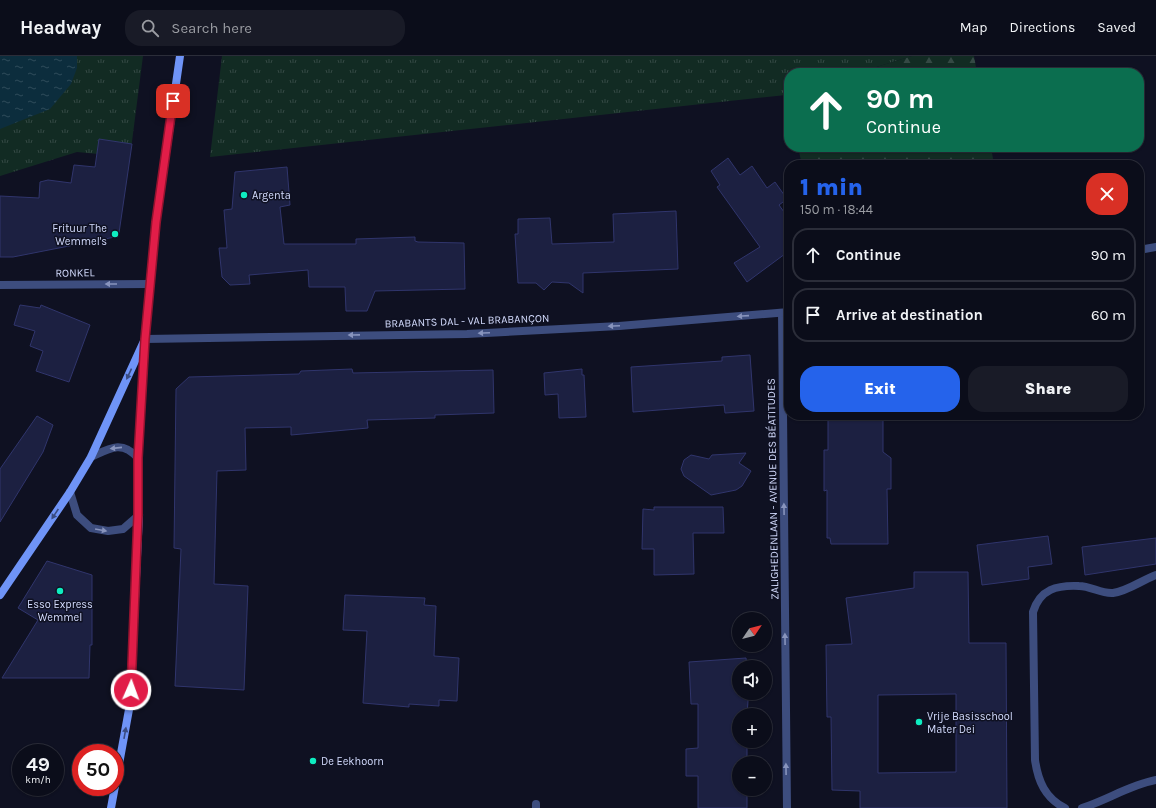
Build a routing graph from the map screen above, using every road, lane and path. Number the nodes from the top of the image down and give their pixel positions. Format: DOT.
graph roads {
  1 [pos="180,56"];
  2 [pos="1156,247"];
  3 [pos="1144,249"];
  4 [pos="150,284"];
  5 [pos="0,285"];
  6 [pos="784,313"];
  7 [pos="145,339"];
  8 [pos="786,420"];
  9 [pos="91,457"];
  10 [pos="138,458"];
  11 [pos="70,492"];
  12 [pos="138,515"];
  13 [pos="1156,575"];
  14 [pos="0,595"];
  15 [pos="1156,780"];
  16 [pos="111,808"];
  17 [pos="787,808"];
  18 [pos="1065,808"];
  19 [pos="1082,808"];
  1 -- 4 [label="main road"];
  2 -- 3 [label="street"];
  4 -- 5 [label="street, RONKEL, one-way"];
  4 -- 7 [label="main road"];
  6 -- 7 [label="street, BRABANTS DAL - VAL BRABANÇON, one-way"];
  7 -- 9 [label="main road, one-way"];
  7 -- 10 [label="main road"];
  17 -- 8 [label="street, ZALIGHEDENLAAN - AVENUE DES BÉATITUDES, one-way"];
  10 -- 9 [label="street, one-way"];
  9 -- 11 [label="main road"];
  10 -- 12 [label="main road"];
  11 -- 12 [label="street, one-way"];
  11 -- 14 [label="main road, one-way"];
  16 -- 12 [label="main road, one-way"];
  13 -- 18 [label="street"];
  15 -- 19 [label="street"];
}
